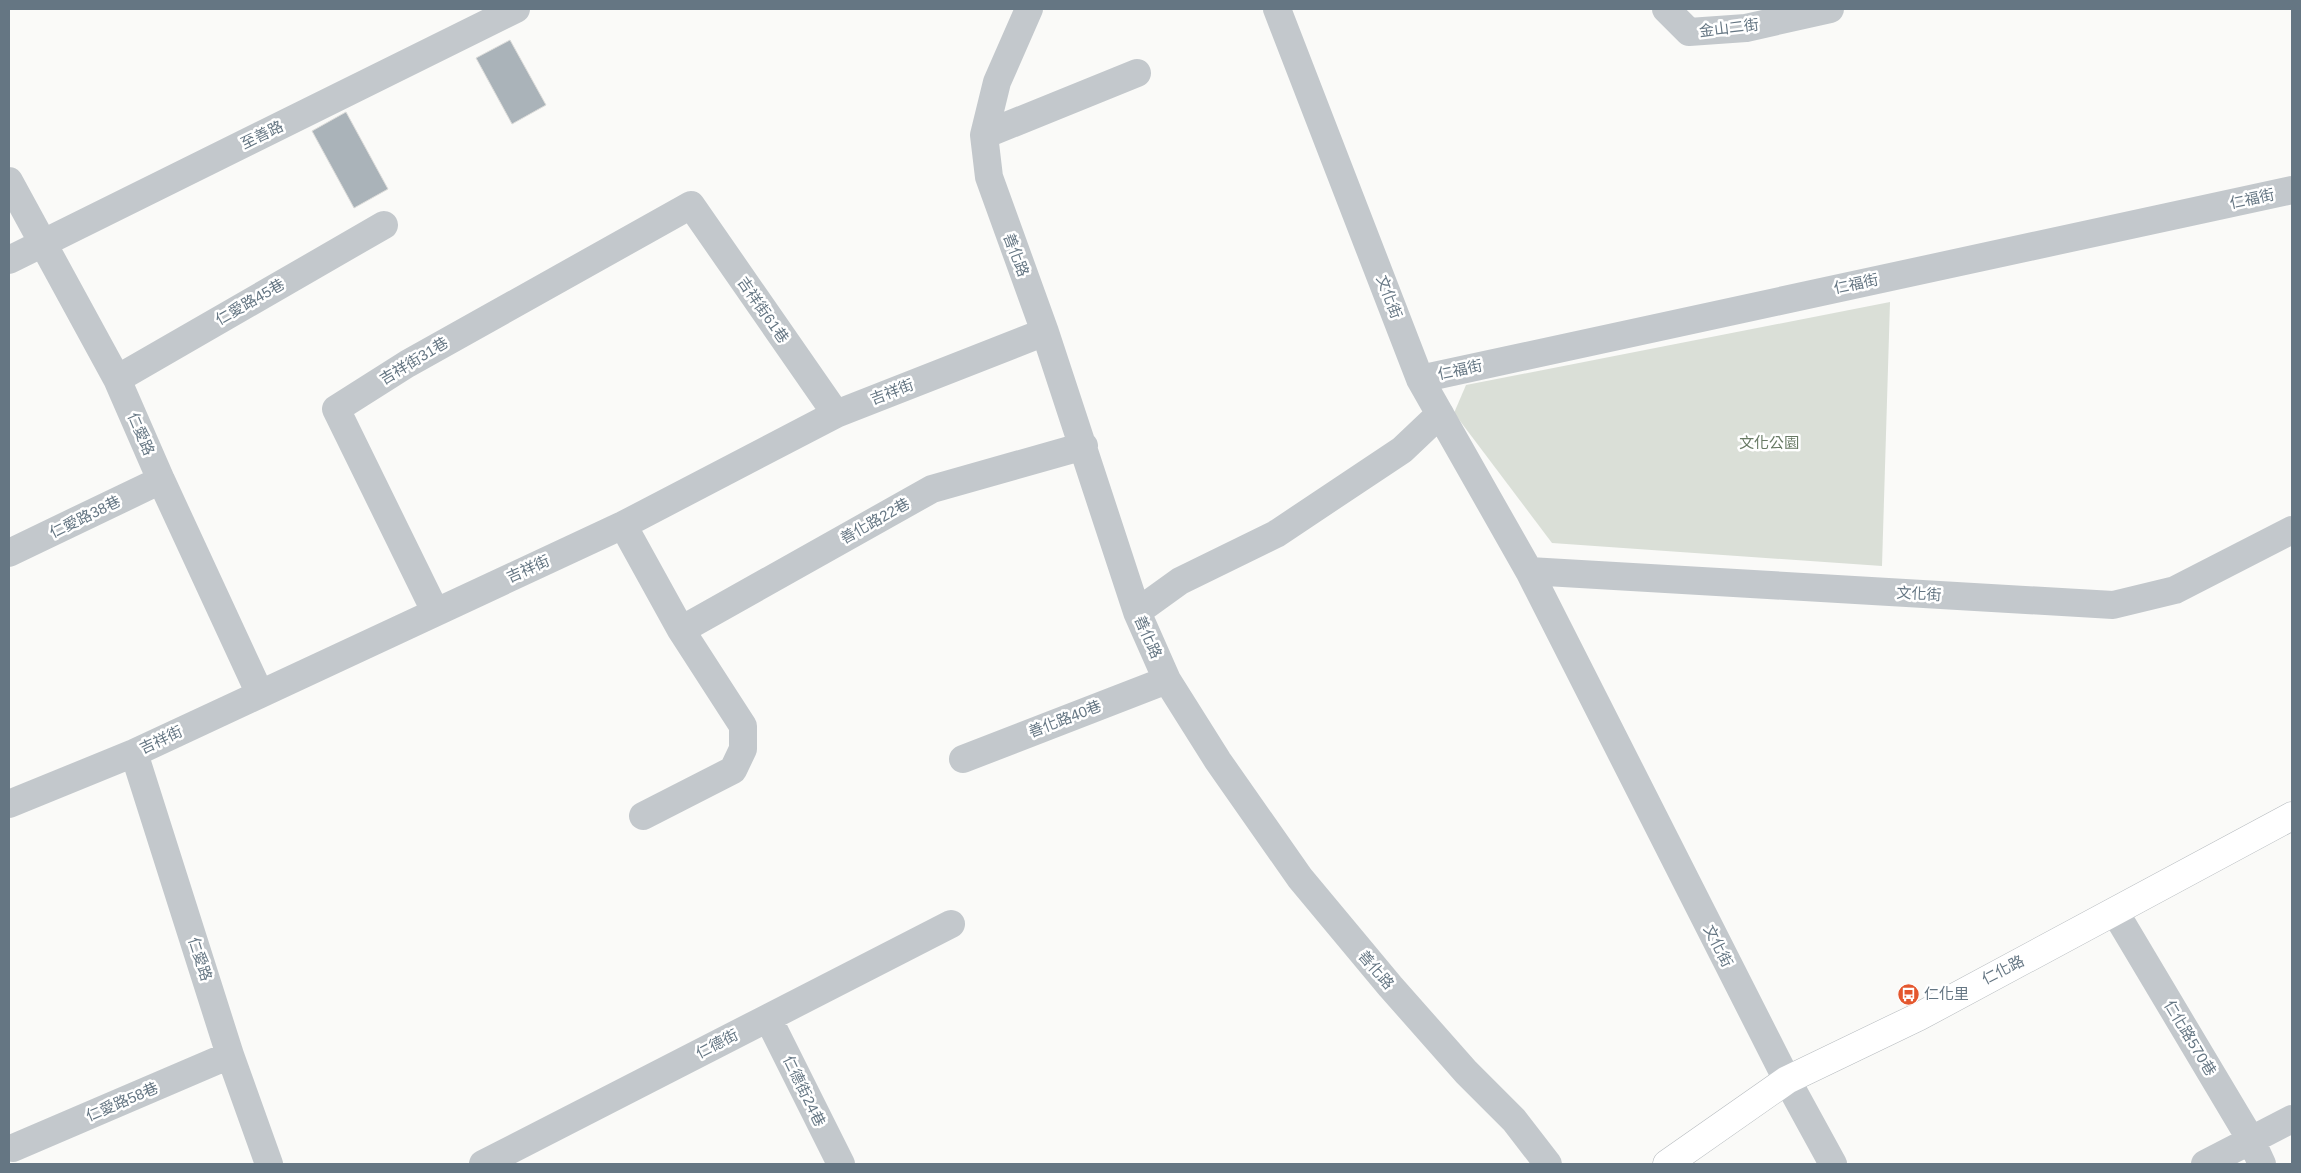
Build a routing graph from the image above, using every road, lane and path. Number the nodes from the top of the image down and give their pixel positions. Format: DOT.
graph roads {
  1 [pos="516,9"];
  2 [pos="1029,9"];
  3 [pos="1277,9"];
  4 [pos="1666,9"];
  5 [pos="1830,9"];
  6 [pos="1137,73"];
  7 [pos="984,135"];
  8 [pos="9,181"];
  9 [pos="2292,190"];
  10 [pos="691,205"];
  11 [pos="384,225"];
  12 [pos="42,244"];
  13 [pos="9,260"];
  14 [pos="1045,332"];
  15 [pos="1420,378"];
  16 [pos="117,379"];
  17 [pos="836,414"];
  18 [pos="1440,414"];
  19 [pos="1084,446"];
  20 [pos="160,480"];
  21 [pos="623,526"];
  22 [pos="2292,530"];
  23 [pos="9,553"];
  24 [pos="1529,571"];
  25 [pos="435,611"];
  26 [pos="1137,612"];
  27 [pos="680,630"];
  28 [pos="1167,680"];
  29 [pos="260,694"];
  30 [pos="134,753"];
  31 [pos="963,759"];
  32 [pos="9,804"];
  33 [pos="643,816"];
  34 [pos="2292,816"];
  35 [pos="2115,912"];
  36 [pos="951,924"];
  37 [pos="768,1018"];
  38 [pos="230,1056"];
  39 [pos="1787,1080"];
  40 [pos="2292,1119"];
  41 [pos="14,1150"];
  42 [pos="2257,1152"];
  43 [pos="497,1161"];
  44 [pos="269,1164"];
  45 [pos="841,1164"];
  46 [pos="1548,1164"];
  47 [pos="1668,1164"];
  48 [pos="1833,1164"];
  49 [pos="2205,1164"];
  1 -- 12 [label="street, 至善路"];
  2 -- 7 [label="street, 善化路"];
  3 -- 15 [label="street, 文化街"];
  4 -- 5 [label="street, 金山二街"];
  6 -- 7 [label="street"];
  7 -- 14 [label="street, 善化路"];
  8 -- 12 [label="street, 仁愛路"];
  9 -- 15 [label="street, 仁福街"];
  10 -- 17 [label="street, 吉祥街61巷"];
  10 -- 25 [label="street, 吉祥街31巷"];
  11 -- 16 [label="street, 仁愛路45巷"];
  12 -- 13 [label="street, 至善路"];
  12 -- 16 [label="street, 仁愛路"];
  14 -- 17 [label="street, 吉祥街"];
  14 -- 19 [label="street, 善化路"];
  15 -- 18 [label="street, 文化街"];
  16 -- 20 [label="street, 仁愛路"];
  17 -- 21 [label="street, 吉祥街"];
  18 -- 24 [label="street, 文化街"];
  18 -- 26 [label="street"];
  19 -- 26 [label="street, 善化路"];
  19 -- 27 [label="street, 善化路22巷"];
  20 -- 23 [label="street, 仁愛路38巷"];
  20 -- 29 [label="street, 仁愛路"];
  21 -- 25 [label="street, 吉祥街"];
  21 -- 27 [label="street"];
  22 -- 24 [label="street, 文化街"];
  24 -- 39 [label="street, 文化街"];
  25 -- 29 [label="street, 吉祥街"];
  26 -- 28 [label="street, 善化路"];
  27 -- 33 [label="street"];
  28 -- 31 [label="street, 善化路40巷"];
  28 -- 46 [label="street, 善化路"];
  29 -- 30 [label="street, 吉祥街"];
  30 -- 32 [label="street, 吉祥街"];
  30 -- 38 [label="street, 仁愛路"];
  34 -- 35 [label="main road, 仁化路"];
  35 -- 39 [label="main road, 仁化路"];
  35 -- 42 [label="street, 仁化路570巷"];
  36 -- 37 [label="street, 仁德街"];
  37 -- 43 [label="street, 仁德街"];
  37 -- 45 [label="street, 仁德街24巷"];
  38 -- 41 [label="street, 仁愛路58巷"];
  38 -- 44 [label="street, 仁愛路"];
  39 -- 47 [label="main road, 仁化路"];
  39 -- 48 [label="street, 文化街"];
  40 -- 42 [label="street"];
  42 -- 49 [label="street"];
}
